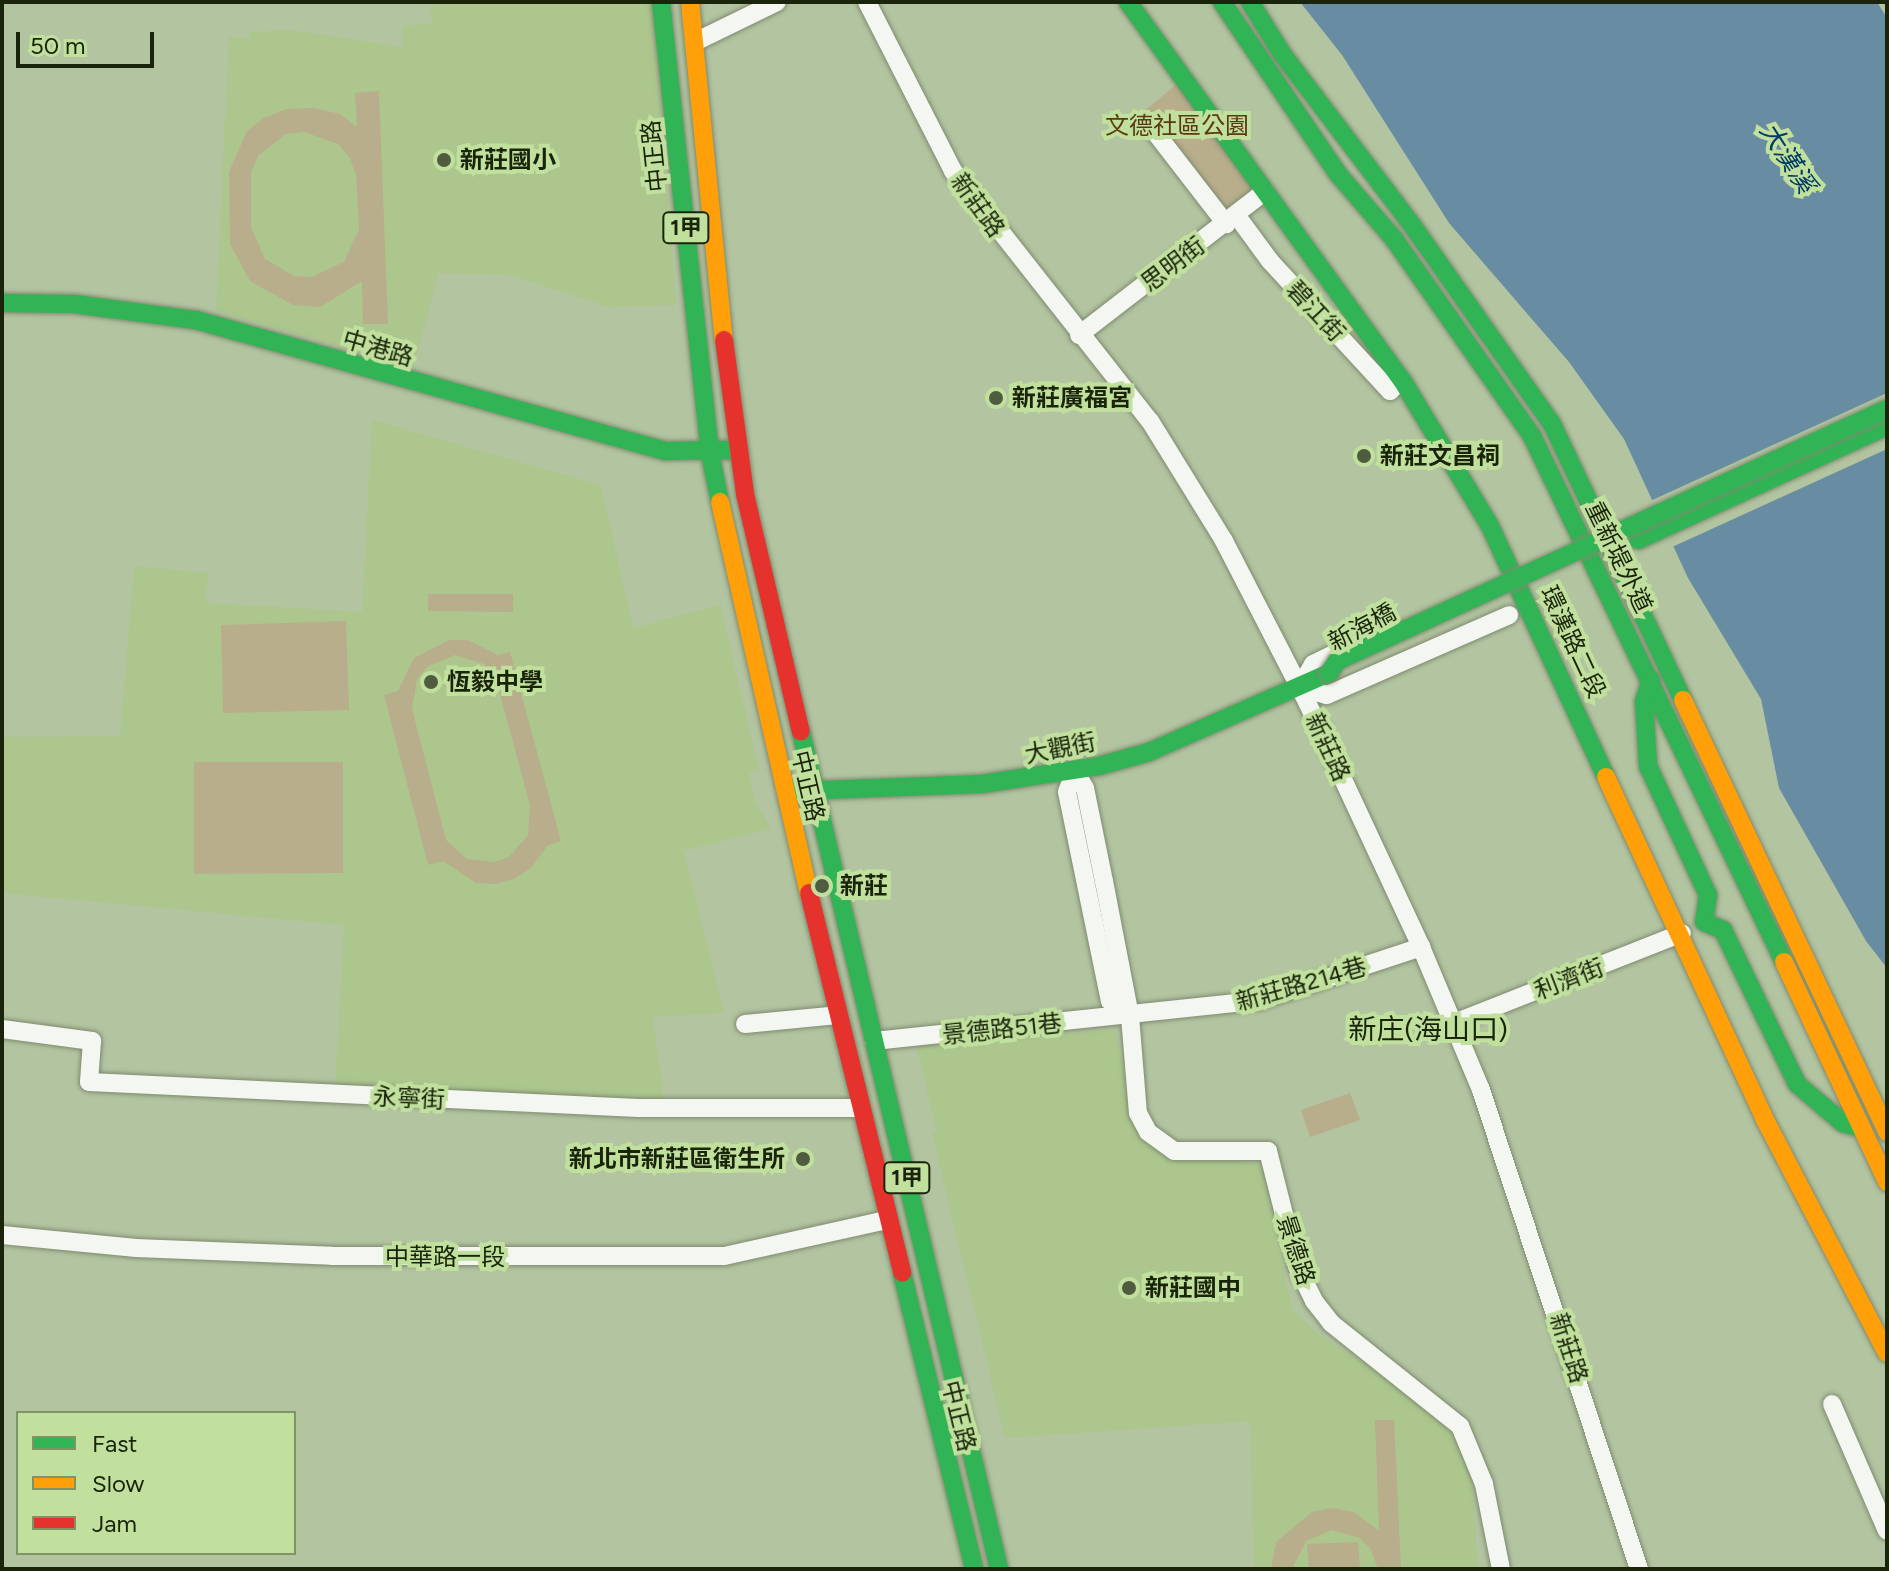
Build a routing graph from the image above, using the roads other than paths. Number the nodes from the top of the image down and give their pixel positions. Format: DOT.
graph roads {
  1 [pos="661,2"];
  2 [pos="690,2"];
  3 [pos="777,2"];
  4 [pos="867,2"];
  5 [pos="1128,2"];
  6 [pos="1222,2"];
  7 [pos="1250,2"];
  8 [pos="695,42"];
  9 [pos="1148,123"];
  10 [pos="1265,191"];
  11 [pos="1232,220"];
  12 [pos="2,303"];
  13 [pos="1079,335"];
  14 [pos="1402,380"];
  15 [pos="1887,409"];
  16 [pos="1887,426"];
  17 [pos="737,449"];
  18 [pos="710,454"];
  19 [pos="1493,576"];
  20 [pos="1509,615"];
  21 [pos="1329,673"];
  22 [pos="1651,680"];
  23 [pos="1299,687"];
  24 [pos="1075,771"];
  25 [pos="814,787"];
  26 [pos="785,794"];
  27 [pos="1704,922"];
  28 [pos="1682,933"];
  29 [pos="1421,947"];
  30 [pos="838,1015"];
  31 [pos="1130,1016"];
  32 [pos="1454,1023"];
  33 [pos="745,1024"];
  34 [pos="2,1029"];
  35 [pos="874,1041"];
  36 [pos="860,1108"];
  37 [pos="1860,1128"];
  38 [pos="1887,1132"];
  39 [pos="1887,1182"];
  40 [pos="886,1220"];
  41 [pos="2,1235"];
  42 [pos="1887,1353"];
  43 [pos="1832,1404"];
  44 [pos="1887,1531"];
  45 [pos="974,1569"];
  46 [pos="999,1569"];
  47 [pos="1501,1569"];
  48 [pos="1639,1569"];
  1 -- 18 [label="street, 中正路 / 1甲"];
  2 -- 8 [label="street, 中正路 / 1甲"];
  3 -- 8 [label="street"];
  4 -- 13 [label="street, 新莊路"];
  5 -- 10 [label="street, 環漢路二段"];
  6 -- 22 [label="street, 重新堤外道"];
  7 -- 38 [label="street, 重新堤外道"];
  8 -- 17 [label="street, 中正路 / 1甲"];
  9 -- 11 [label="street, 碧江街"];
  10 -- 11 [label="street, 思明街"];
  10 -- 14 [label="street, 環漢路二段"];
  11 -- 13 [label="street, 思明街"];
  11 -- 14 [label="street, 碧江街"];
  12 -- 18 [label="street, 中港路"];
  13 -- 23 [label="street, 新莊路"];
  14 -- 28 [label="street, 環漢路二段"];
  15 -- 21 [label="street, 新海橋, bridge"];
  16 -- 21 [label="street, 新海橋"];
  17 -- 18 [label="street, 中港路"];
  17 -- 25 [label="street, 中正路 / 1甲"];
  18 -- 26 [label="street, 中正路 / 1甲"];
  19 -- 23 [label="street, 大觀街"];
  20 -- 23 [label="street, 大觀街"];
  21 -- 23 [label="street, 大觀街"];
  22 -- 27 [label="street"];
  22 -- 37 [label="street, 重新堤外道"];
  23 -- 24 [label="street, 大觀街"];
  23 -- 29 [label="street, 新莊路"];
  24 -- 25 [label="street, 大觀街"];
  24 -- 31 [label="street, 景德路"];
  25 -- 26 [label="street, 大觀街"];
  25 -- 35 [label="street, 中正路 / 1甲"];
  26 -- 30 [label="street, 中正路 / 1甲"];
  27 -- 28 [label="street"];
  27 -- 37 [label="street"];
  28 -- 32 [label="street, 利濟街"];
  28 -- 42 [label="street, 環漢路二段"];
  29 -- 31 [label="street, 新莊路214巷"];
  29 -- 32 [label="street, 新莊路"];
  30 -- 33 [label="street"];
  30 -- 36 [label="street, 中正路 / 1甲"];
  31 -- 35 [label="street, 景德路51巷"];
  31 -- 47 [label="street, 景德路"];
  32 -- 48 [label="street, 新莊路"];
  34 -- 36 [label="street, 永寧街"];
  35 -- 46 [label="street, 中正路 / 1甲"];
  36 -- 40 [label="street, 中正路 / 1甲"];
  37 -- 39 [label="street, 重新堤外道"];
  40 -- 41 [label="street, 中華路一段"];
  40 -- 45 [label="street, 中正路 / 1甲"];
  43 -- 44 [label="street"];
}
